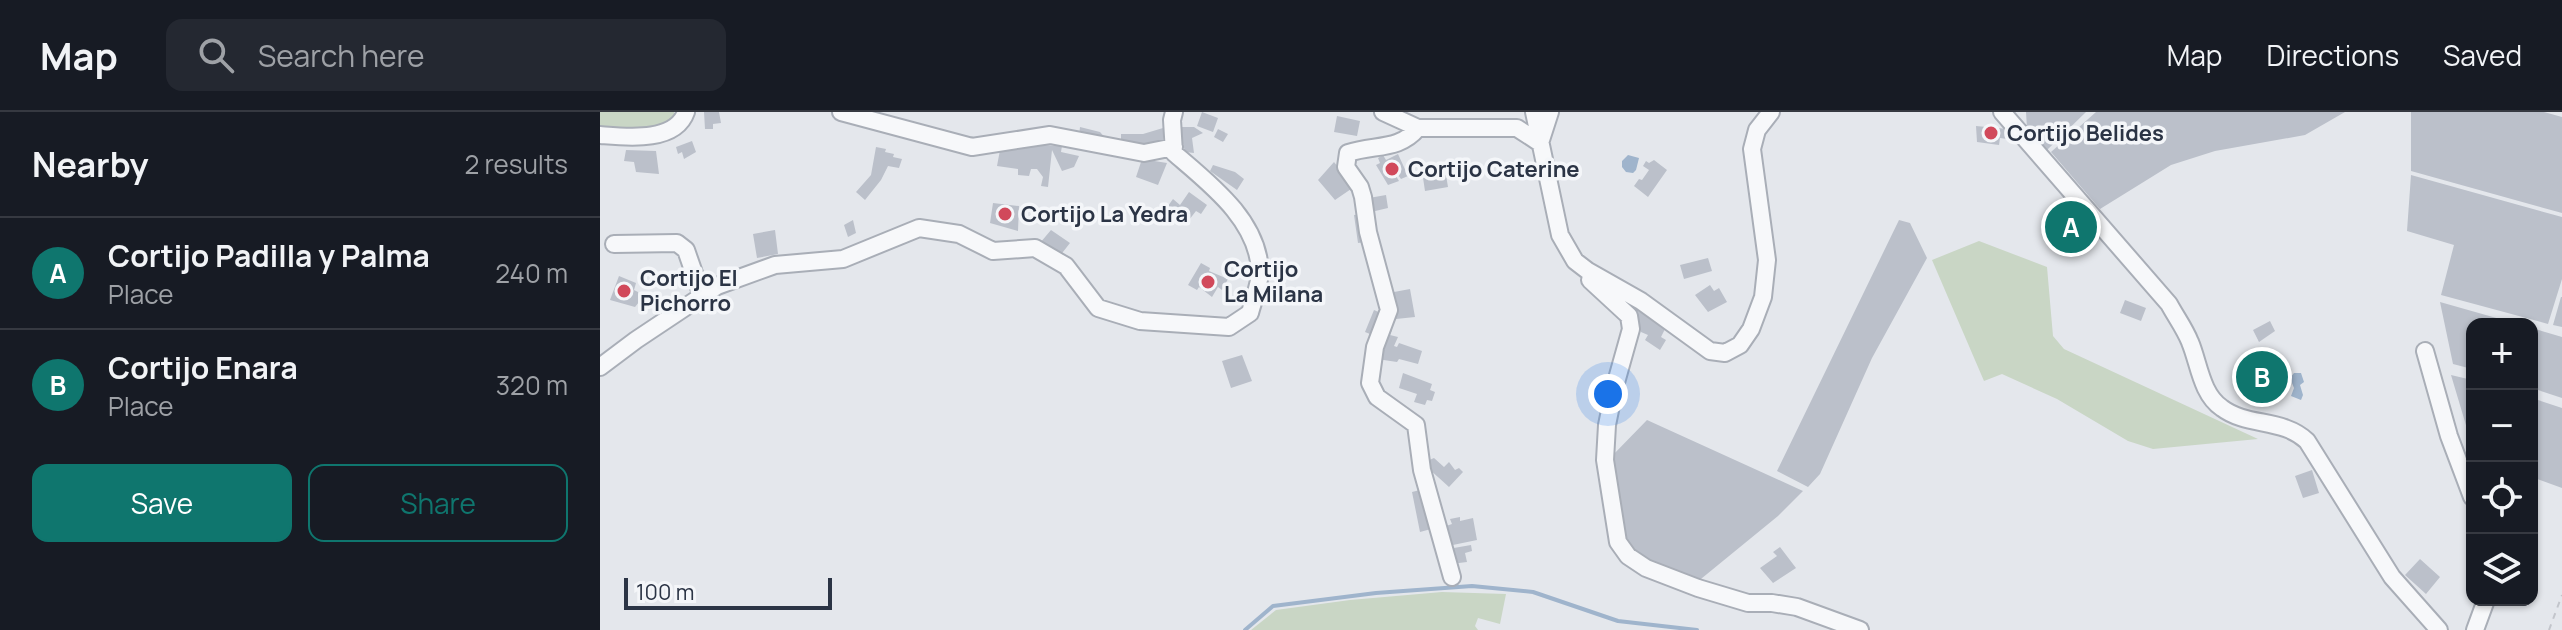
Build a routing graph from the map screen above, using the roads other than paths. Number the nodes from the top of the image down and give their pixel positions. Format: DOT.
graph roads {
  1 [pos="686,112"];
  2 [pos="841,112"];
  3 [pos="1174,112"];
  4 [pos="1383,112"];
  5 [pos="1534,112"];
  6 [pos="1550,112"];
  7 [pos="1771,112"];
  8 [pos="2002,112"];
  9 [pos="1418,128"];
  10 [pos="600,135"];
  11 [pos="1540,143"];
  12 [pos="1174,147"];
  13 [pos="614,244"];
  14 [pos="1588,271"];
  15 [pos="702,296"];
  16 [pos="2425,351"];
  17 [pos="600,367"];
  18 [pos="2466,481"];
  19 [pos="1452,577"];
  20 [pos="2484,606"];
  21 [pos="1860,630"];
  22 [pos="2439,630"];
  23 [pos="2475,630"];
  1 -- 10 [label="street"];
  2 -- 12 [label="street"];
  3 -- 12 [label="street"];
  4 -- 9 [label="street"];
  5 -- 11 [label="street"];
  6 -- 11 [label="street"];
  7 -- 14 [label="street"];
  8 -- 22 [label="street"];
  9 -- 11 [label="street"];
  9 -- 19 [label="street"];
  11 -- 14 [label="street"];
  12 -- 15 [label="street"];
  13 -- 15 [label="street"];
  14 -- 21 [label="street"];
  15 -- 17 [label="street"];
  16 -- 18 [label="street"];
  20 -- 23 [label="street"];
}
